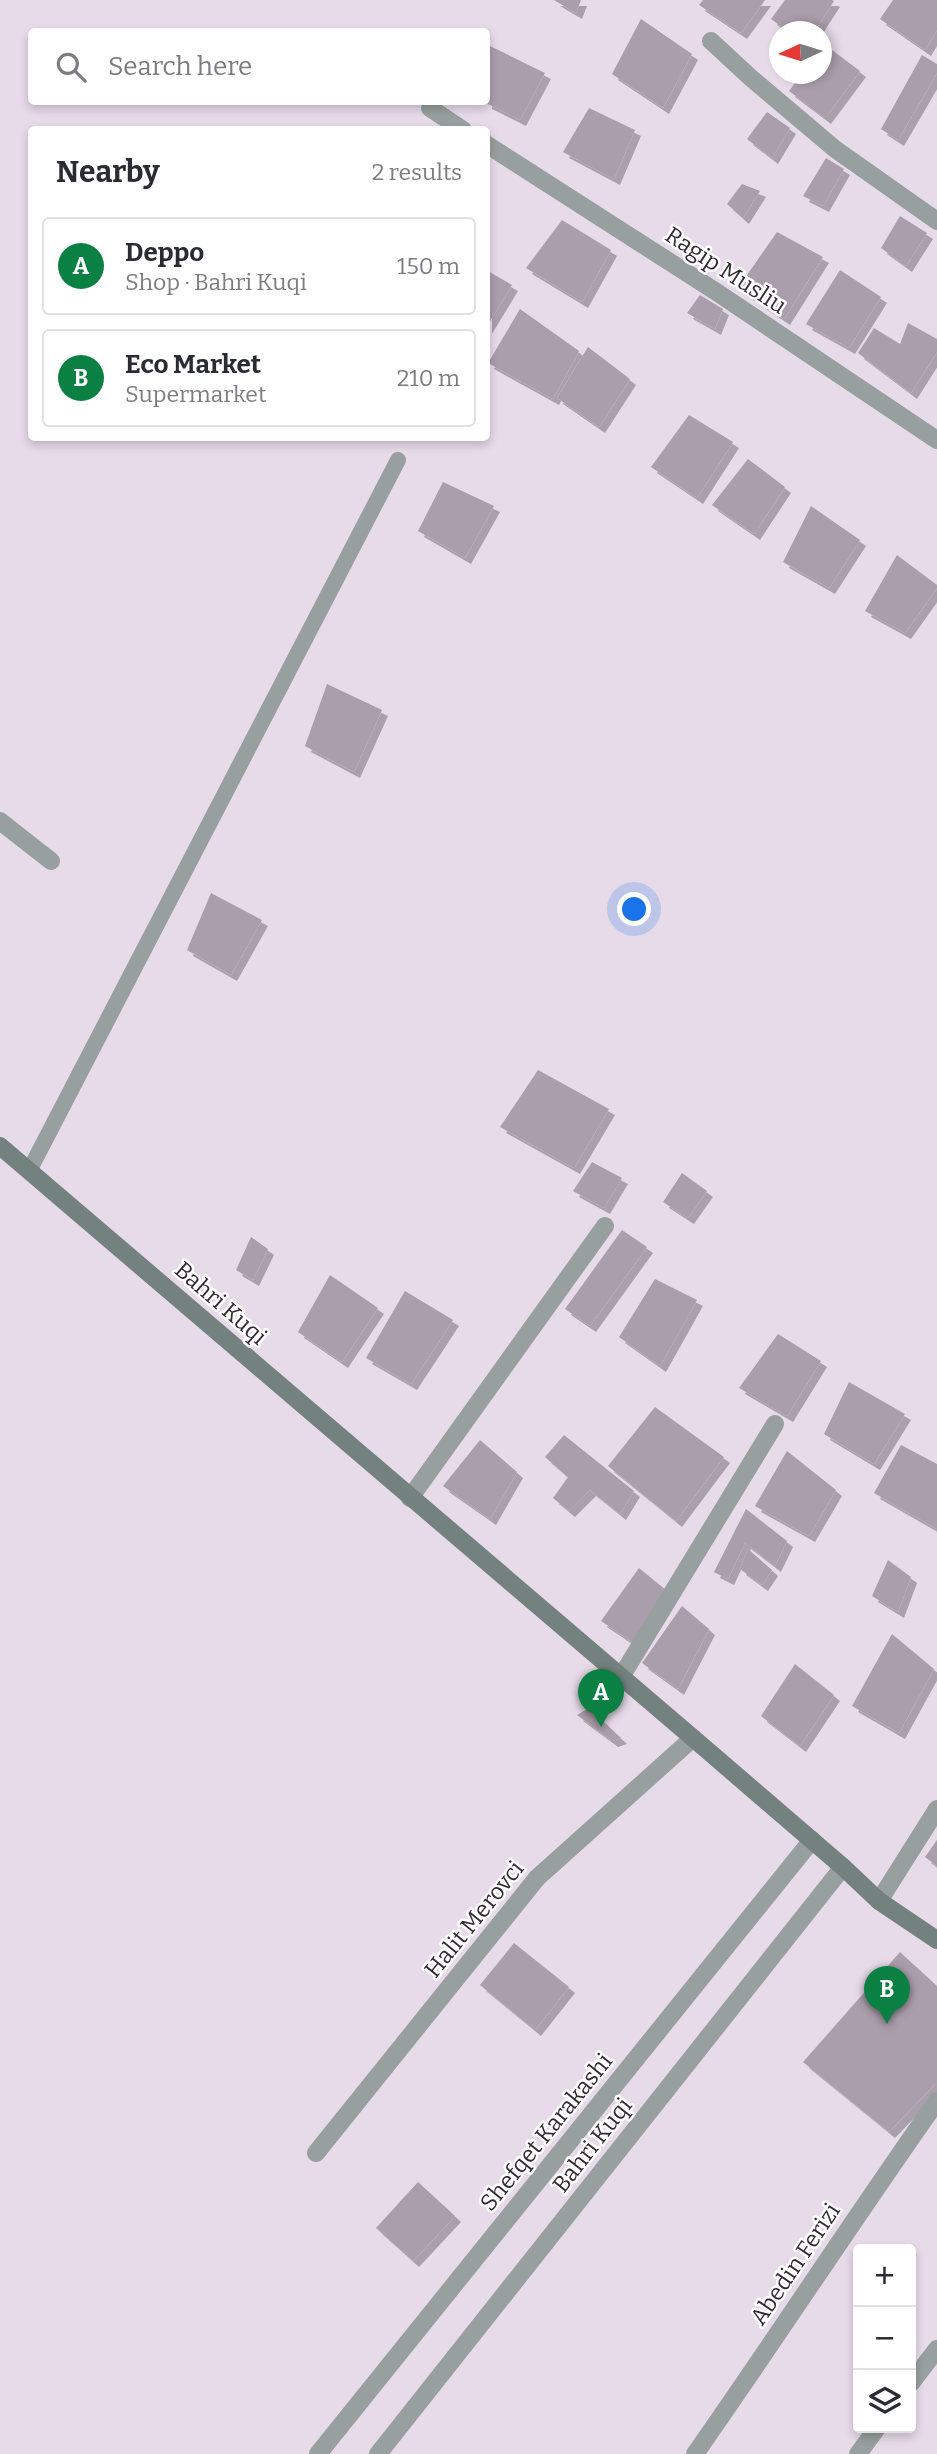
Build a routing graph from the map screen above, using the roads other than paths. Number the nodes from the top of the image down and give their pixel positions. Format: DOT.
graph roads {
  1 [pos="712,41"];
  2 [pos="430,108"];
  3 [pos="457,126"];
  4 [pos="490,147"];
  5 [pos="937,221"];
  6 [pos="937,440"];
  7 [pos="398,460"];
  8 [pos="0,821"];
  9 [pos="51,861"];
  10 [pos="0,1146"];
  11 [pos="29,1171"];
  12 [pos="605,1226"];
  13 [pos="775,1424"];
  14 [pos="410,1498"];
  15 [pos="621,1676"];
  16 [pos="693,1738"];
  17 [pos="937,1809"];
  18 [pos="812,1840"];
  19 [pos="844,1867"];
  20 [pos="879,1901"];
  21 [pos="937,1940"];
  22 [pos="937,2101"];
  23 [pos="316,2153"];
  24 [pos="937,2349"];
  25 [pos="916,2376"];
  26 [pos="873,2433"];
  27 [pos="318,2454"];
  28 [pos="378,2454"];
  29 [pos="695,2454"];
  30 [pos="858,2454"];
  1 -- 5 [label="street"];
  2 -- 3 [label="street"];
  4 -- 6 [label="street, Ragip Musliu"];
  7 -- 11 [label="lane"];
  8 -- 9 [label="street"];
  10 -- 11 [label="street, Bahri Kuqi"];
  11 -- 14 [label="street, Bahri Kuqi"];
  12 -- 14 [label="street"];
  13 -- 15 [label="street"];
  14 -- 15 [label="street, Bahri Kuqi"];
  15 -- 16 [label="street, Bahri Kuqi"];
  16 -- 18 [label="street, Bahri Kuqi"];
  16 -- 23 [label="street, Halit Merovci"];
  17 -- 20 [label="street"];
  18 -- 19 [label="street, Bahri Kuqi"];
  18 -- 27 [label="street, Shefqet Karakashi"];
  19 -- 20 [label="street, Bahri Kuqi"];
  19 -- 28 [label="street, Bahri Kuqi"];
  20 -- 21 [label="street, Bahri Kuqi"];
  22 -- 29 [label="street, Abedin Ferizi"];
  24 -- 25 [label="street"];
  26 -- 30 [label="street"];
}
